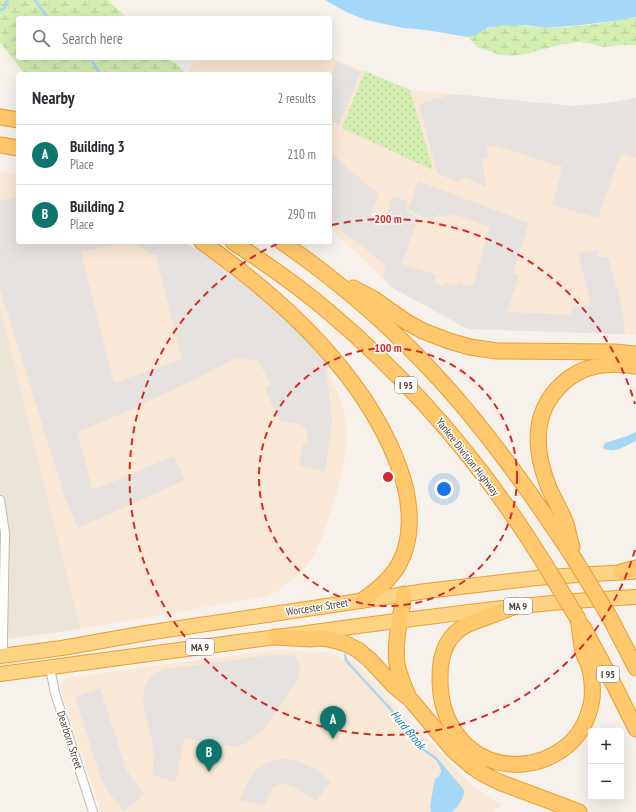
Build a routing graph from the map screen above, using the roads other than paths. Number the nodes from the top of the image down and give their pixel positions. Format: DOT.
graph roads {
  1 [pos="0,117"];
  2 [pos="16,120"];
  3 [pos="0,145"];
  4 [pos="16,148"];
  5 [pos="205,244"];
  6 [pos="236,244"];
  7 [pos="285,244"];
  8 [pos="324,273"];
  9 [pos="636,354"];
  10 [pos="636,366"];
  11 [pos="0,500"];
  12 [pos="575,560"];
  13 [pos="636,568"];
  14 [pos="621,572"];
  15 [pos="636,572"];
  16 [pos="404,594"];
  17 [pos="636,598"];
  18 [pos="363,600"];
  19 [pos="516,606"];
  20 [pos="578,619"];
  21 [pos="400,621"];
  22 [pos="276,637"];
  23 [pos="2,656"];
  24 [pos="50,668"];
  25 [pos="636,668"];
  26 [pos="0,674"];
  27 [pos="410,699"];
  28 [pos="636,729"];
  29 [pos="93,812"];
  30 [pos="579,812"];
  1 -- 2 [label="highway"];
  3 -- 4 [label="highway"];
  5 -- 18 [label="highway"];
  6 -- 20 [label="highway, Yankee Division Highway / I 95, bridge"];
  7 -- 8 [label="highway, I 95"];
  8 -- 9 [label="highway"];
  8 -- 12 [label="highway, I 95"];
  10 -- 12 [label="highway"];
  11 -- 23 [label="street"];
  12 -- 25 [label="highway, I 95, bridge"];
  13 -- 14 [label="highway"];
  14 -- 15 [label="highway, Worcester Street / MA 9"];
  14 -- 16 [label="highway, Worcester Street / MA 9"];
  16 -- 18 [label="highway, Worcester Street / MA 9"];
  16 -- 21 [label="highway"];
  17 -- 19 [label="highway, MA 9"];
  18 -- 23 [label="highway, Worcester Street / MA 9"];
  19 -- 20 [label="highway"];
  19 -- 21 [label="highway, MA 9"];
  20 -- 28 [label="highway, Yankee Division Highway / I 95"];
  21 -- 22 [label="highway, MA 9"];
  21 -- 27 [label="highway"];
  22 -- 24 [label="highway, MA 9"];
  22 -- 27 [label="highway"];
  24 -- 26 [label="highway, MA 9"];
  24 -- 29 [label="street, Dearborn Street"];
  27 -- 30 [label="highway"];
}
